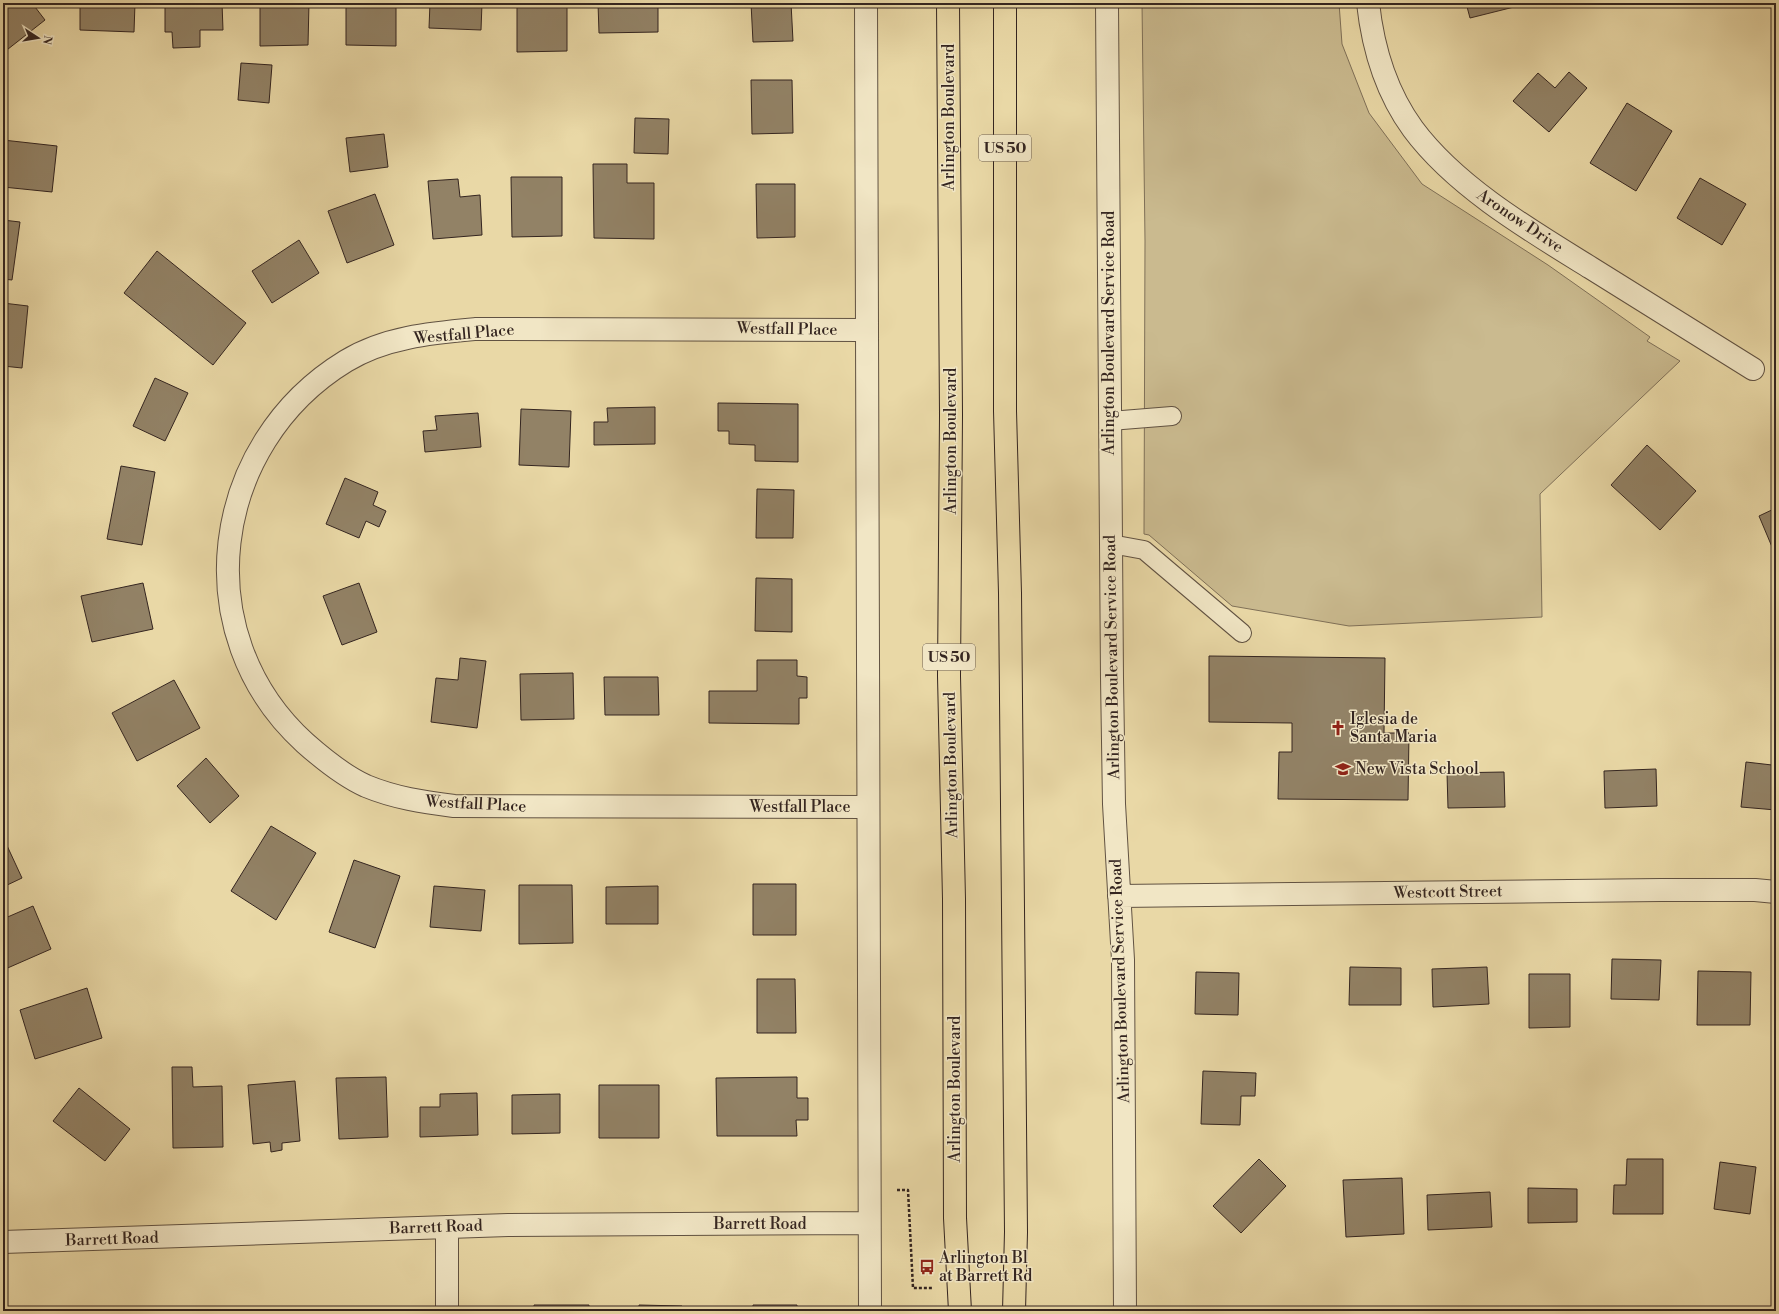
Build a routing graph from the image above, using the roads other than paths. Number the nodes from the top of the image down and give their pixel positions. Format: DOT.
graph roads {
  1 [pos="866,3"];
  2 [pos="948,3"];
  3 [pos="1005,3"];
  4 [pos="1107,3"];
  5 [pos="1368,3"];
  6 [pos="867,330"];
  7 [pos="1753,369"];
  8 [pos="1172,416"];
  9 [pos="1110,421"];
  10 [pos="1111,544"];
  11 [pos="1242,633"];
  12 [pos="868,807"];
  13 [pos="1776,892"];
  14 [pos="1119,896"];
  15 [pos="869,1223"];
  16 [pos="447,1227"];
  17 [pos="3,1242"];
  18 [pos="447,1311"];
  19 [pos="870,1311"];
  20 [pos="960,1311"];
  21 [pos="1014,1311"];
  22 [pos="1125,1311"];
  1 -- 6 [label="street"];
  2 -- 20 [label="highway, Arlington Boulevard / US 50"];
  3 -- 21 [label="highway, US 50"];
  4 -- 9 [label="street, Arlington Boulevard Service Road"];
  5 -- 7 [label="street, Aronow Drive"];
  6 -- 12 [label="street"];
  6 -- 12 [label="street, Westfall Place"];
  8 -- 9 [label="lane"];
  9 -- 10 [label="street, Arlington Boulevard Service Road"];
  10 -- 11 [label="lane"];
  10 -- 14 [label="street, Arlington Boulevard Service Road"];
  12 -- 15 [label="street"];
  13 -- 14 [label="street, Westcott Street"];
  14 -- 22 [label="street, Arlington Boulevard Service Road"];
  15 -- 16 [label="street, Barrett Road"];
  15 -- 19 [label="street"];
  16 -- 17 [label="street, Barrett Road"];
  16 -- 18 [label="street"];
}
